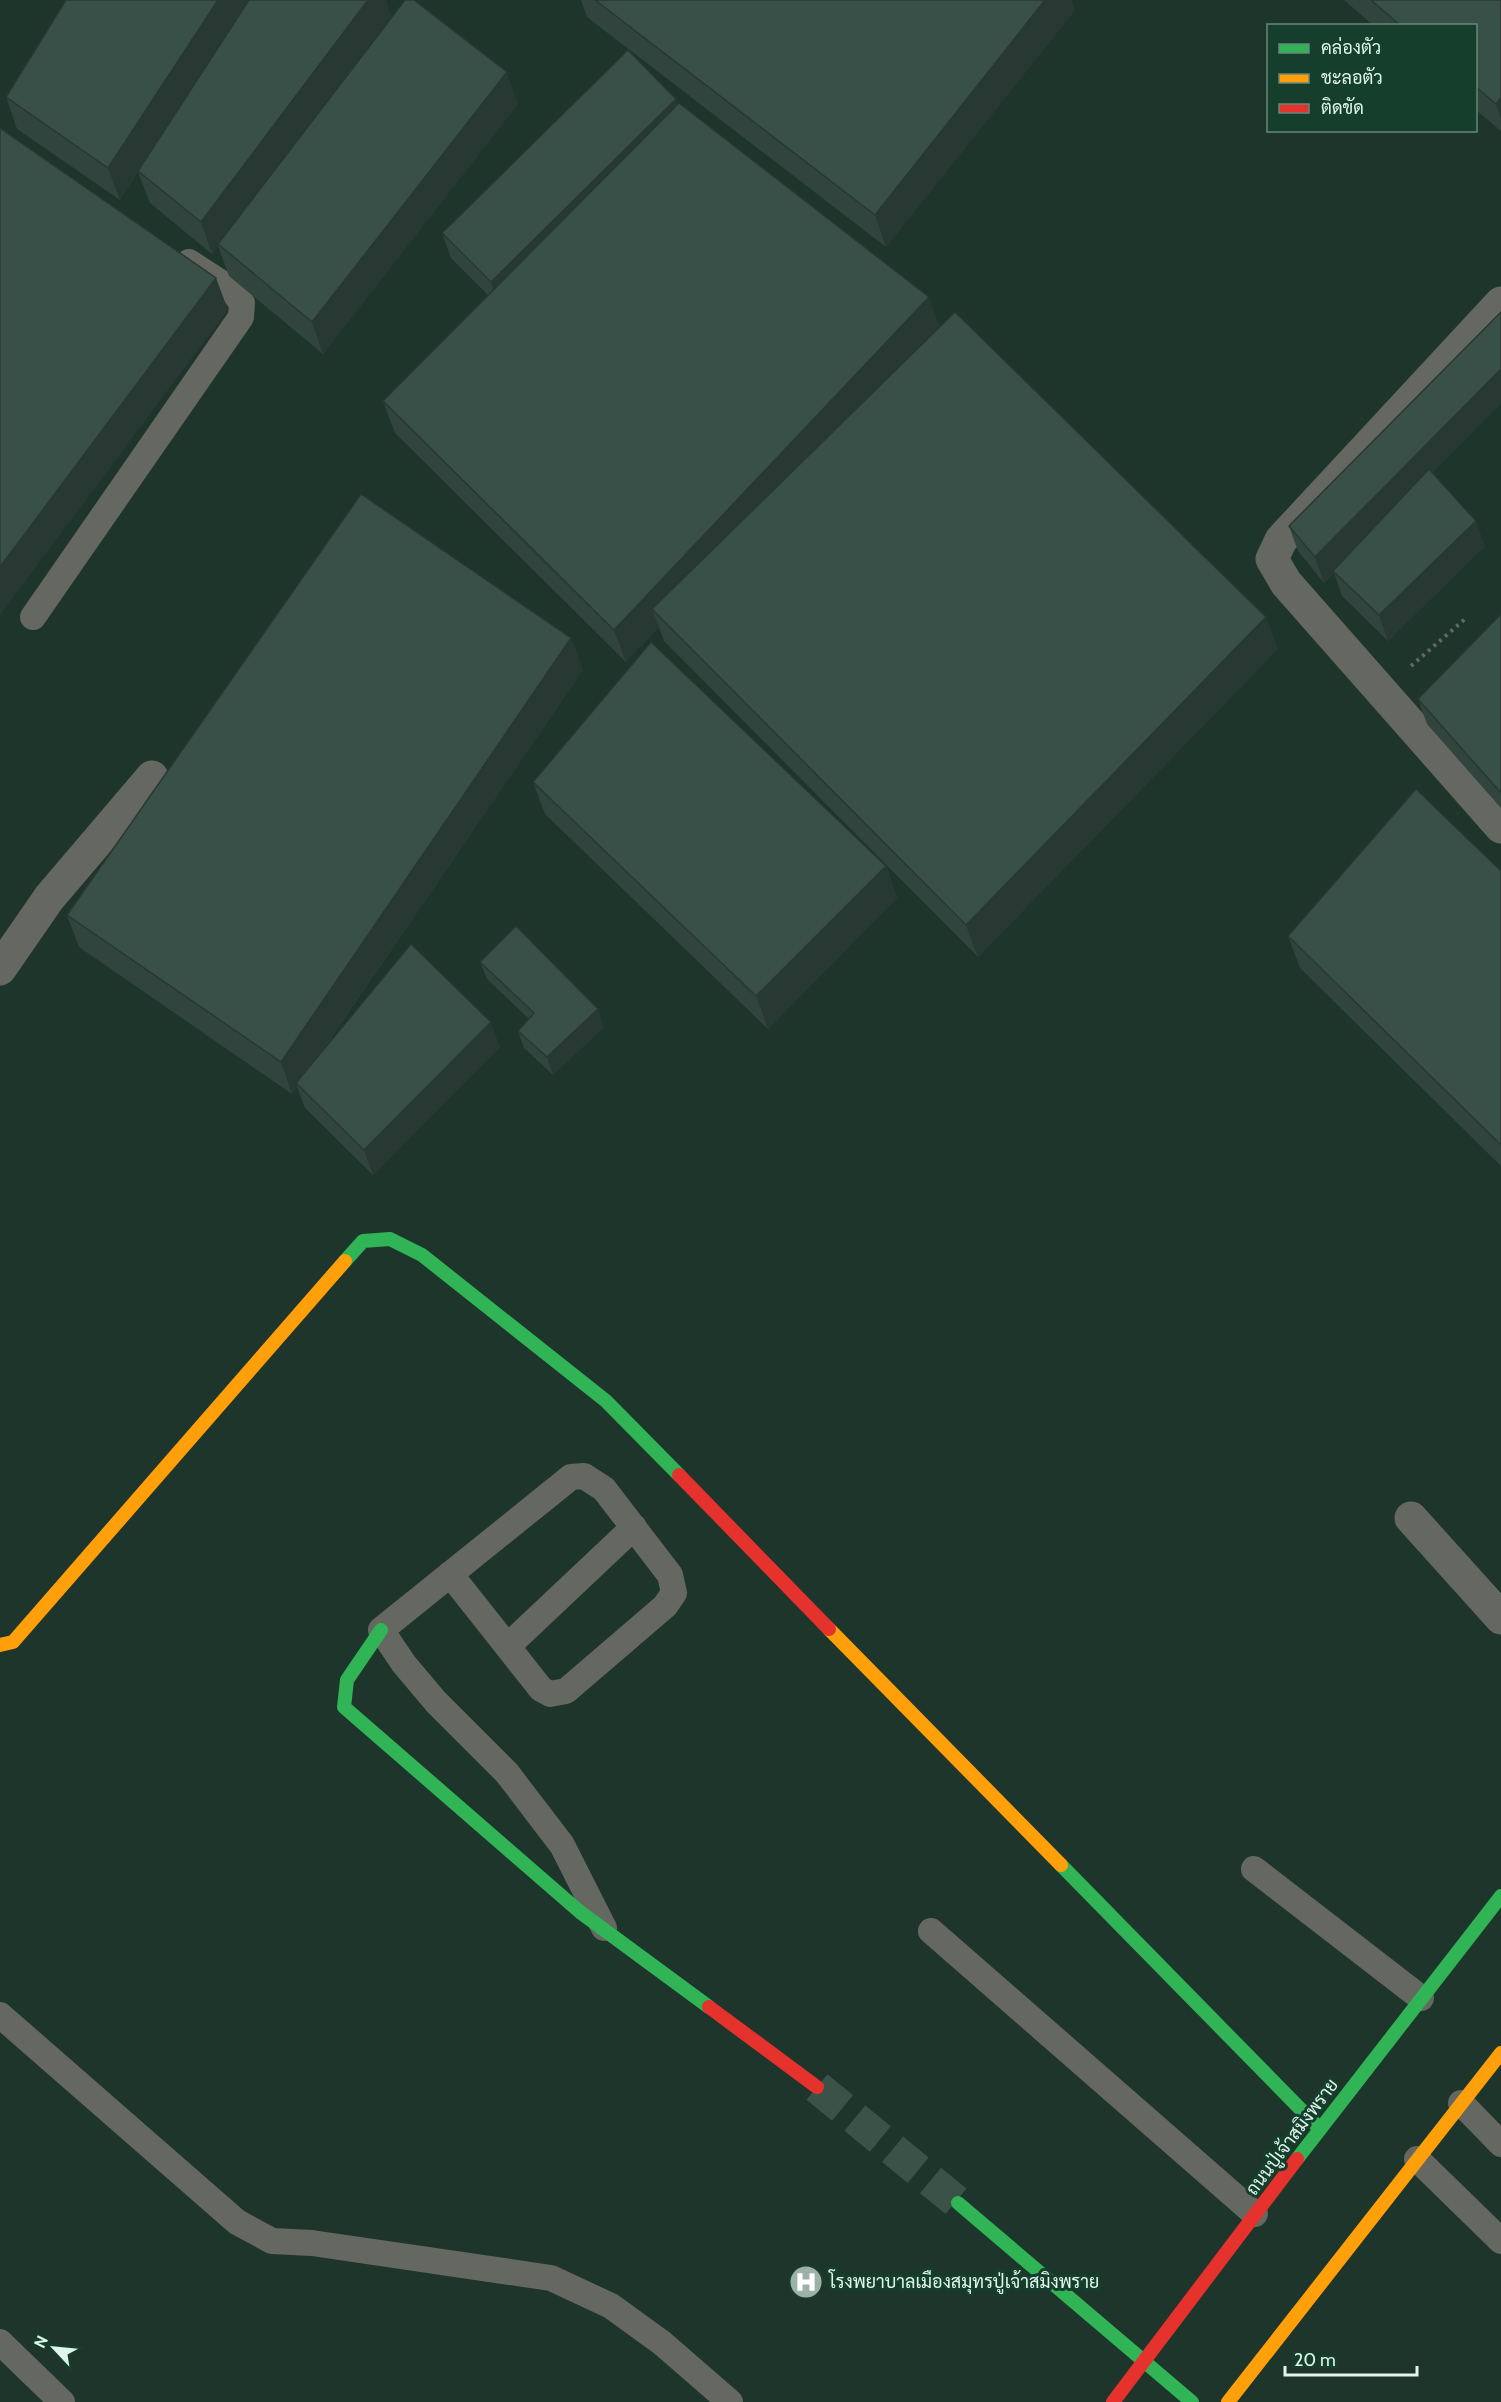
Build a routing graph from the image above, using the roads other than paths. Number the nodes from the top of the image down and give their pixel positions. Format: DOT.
graph roads {
  1 [pos="174,251"];
  2 [pos="1501,303"];
  3 [pos="33,618"];
  4 [pos="152,777"];
  5 [pos="1501,827"];
  6 [pos="0,969"];
  7 [pos="1411,1518"];
  8 [pos="634,1527"];
  9 [pos="450,1574"];
  10 [pos="1501,1618"];
  11 [pos="381,1630"];
  12 [pos="0,1645"];
  13 [pos="508,1646"];
  14 [pos="1254,1869"];
  15 [pos="1501,1896"];
  16 [pos="604,1929"];
  17 [pos="931,1931"];
  18 [pos="1421,1998"];
  19 [pos="0,2015"];
  20 [pos="1501,2053"];
  21 [pos="817,2087"];
  22 [pos="1461,2103"];
  23 [pos="1320,2129"];
  24 [pos="1501,2144"];
  25 [pos="1417,2159"];
  26 [pos="958,2203"];
  27 [pos="1256,2214"];
  28 [pos="1501,2241"];
  29 [pos="0,2342"];
  30 [pos="1143,2361"];
  31 [pos="62,2402"];
  32 [pos="730,2402"];
  33 [pos="1113,2402"];
  34 [pos="1192,2402"];
  35 [pos="1228,2402"];
  1 -- 3 [label="lane"];
  2 -- 5 [label="street"];
  4 -- 6 [label="street"];
  7 -- 10 [label="street"];
  8 -- 9 [label="lane"];
  8 -- 13 [label="lane"];
  8 -- 13 [label="lane"];
  9 -- 11 [label="lane"];
  9 -- 13 [label="lane"];
  11 -- 16 [label="lane"];
  11 -- 16 [label="street"];
  12 -- 23 [label="street"];
  14 -- 18 [label="lane"];
  15 -- 18 [label="street, ถนนปู่เจ้าสมิงพราย"];
  16 -- 21 [label="street"];
  17 -- 27 [label="lane"];
  18 -- 23 [label="street, ถนนปู่เจ้าสมิงพราย"];
  19 -- 32 [label="lane"];
  20 -- 22 [label="street"];
  22 -- 24 [label="lane"];
  22 -- 25 [label="street"];
  23 -- 27 [label="street, ถนนปู่เจ้าสมิงพราย"];
  25 -- 28 [label="lane"];
  25 -- 35 [label="street"];
  26 -- 30 [label="street"];
  27 -- 30 [label="street, ถนนปู่เจ้าสมิงพราย"];
  29 -- 31 [label="lane"];
  30 -- 33 [label="street, ถนนปู่เจ้าสมิงพราย"];
  30 -- 34 [label="street"];
}
